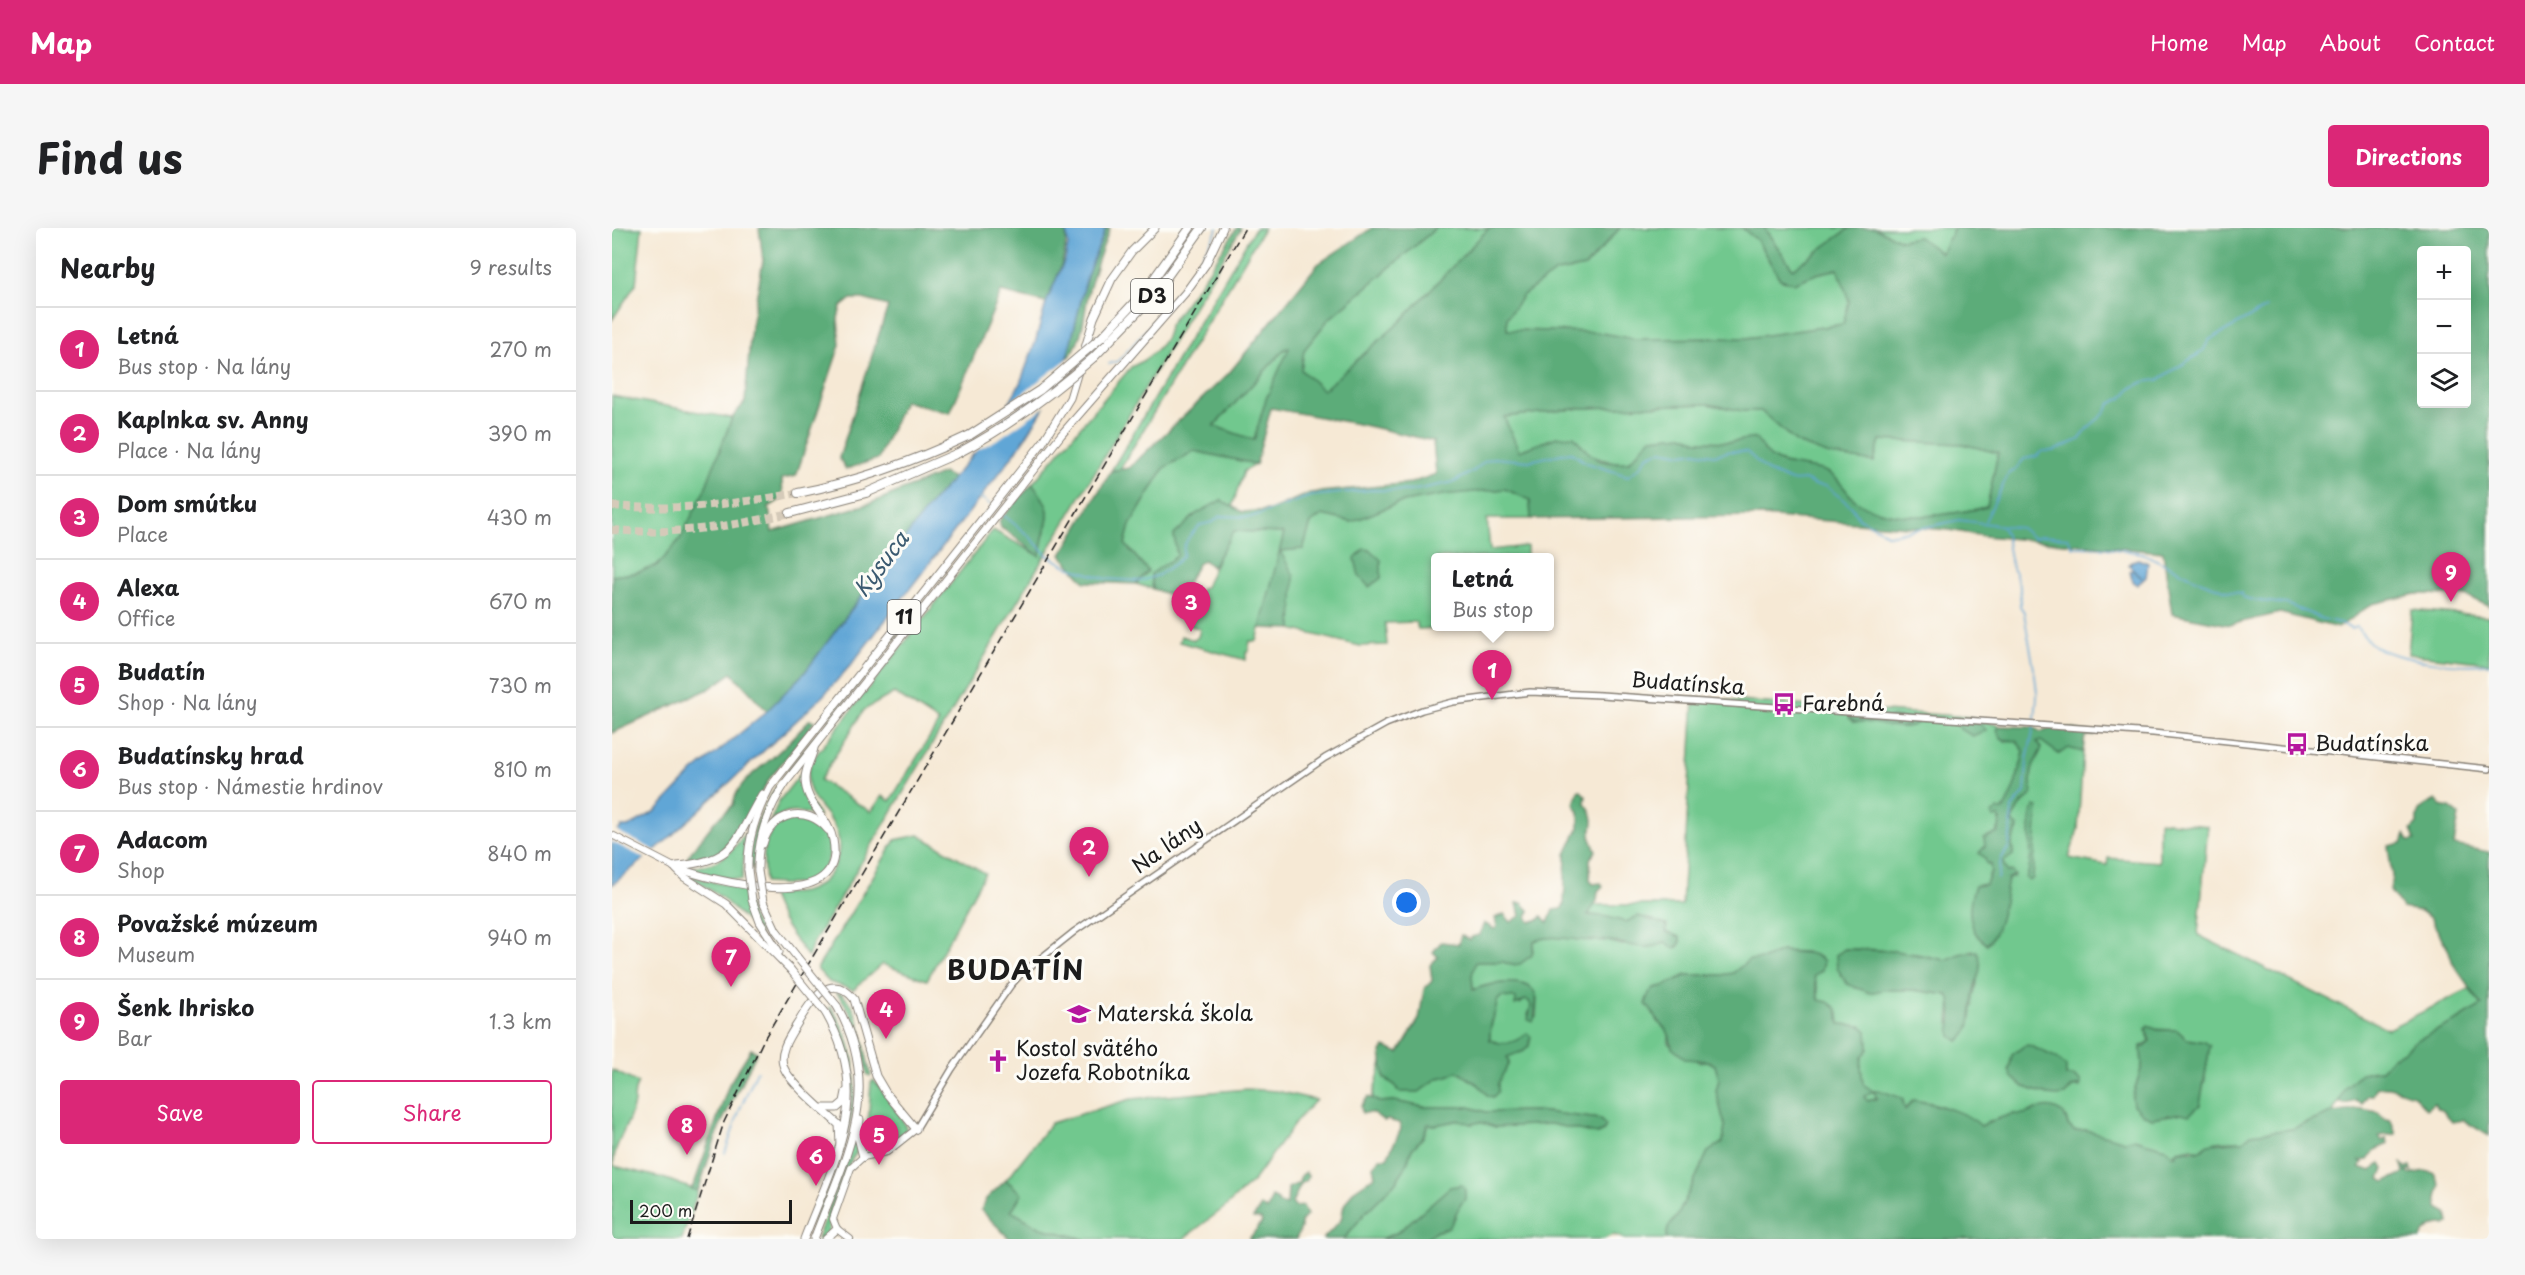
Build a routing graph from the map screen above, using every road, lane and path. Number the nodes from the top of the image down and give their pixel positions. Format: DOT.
graph roads {
  1 [pos="1155,228"];
  2 [pos="1190,228"];
  3 [pos="1202,228"];
  4 [pos="1223,228"];
  5 [pos="798,492"];
  6 [pos="790,513"];
  7 [pos="1539,692"];
  8 [pos="815,744"];
  9 [pos="2489,769"];
  10 [pos="770,787"];
  11 [pos="612,835"];
  12 [pos="832,836"];
  13 [pos="674,867"];
  14 [pos="758,867"];
  15 [pos="790,969"];
  16 [pos="847,1071"];
  17 [pos="860,1103"];
  18 [pos="819,1106"];
  19 [pos="916,1129"];
  20 [pos="840,1144"];
  21 [pos="863,1157"];
  22 [pos="837,1229"];
  23 [pos="804,1239"];
  24 [pos="814,1239"];
  25 [pos="826,1239"];
  26 [pos="850,1239"];
  1 -- 10 [label="main road, 11"];
  2 -- 5 [label="highway, D3, bridge"];
  3 -- 6 [label="highway, D3, bridge"];
  4 -- 8 [label="main road, 11"];
  7 -- 9 [label="street, Budatínska"];
  7 -- 19 [label="street, Na lány"];
  8 -- 12 [label="main road"];
  8 -- 14 [label="main road, 11"];
  10 -- 13 [label="main road"];
  10 -- 15 [label="main road, 11, bridge"];
  11 -- 13 [label="main road"];
  12 -- 13 [label="main road"];
  12 -- 14 [label="main road"];
  13 -- 15 [label="main road"];
  14 -- 17 [label="main road, 11, bridge"];
  15 -- 16 [label="main road, 11, bridge"];
  16 -- 18 [label="main road"];
  16 -- 20 [label="main road, 11"];
  17 -- 21 [label="main road"];
  17 -- 24 [label="main road, 11"];
  18 -- 19 [label="main road"];
  18 -- 20 [label="main road"];
  19 -- 21 [label="main road, Na lány"];
  20 -- 23 [label="main road, 11"];
  21 -- 22 [label="main road"];
  22 -- 25 [label="main road"];
  22 -- 26 [label="main road"];
}
